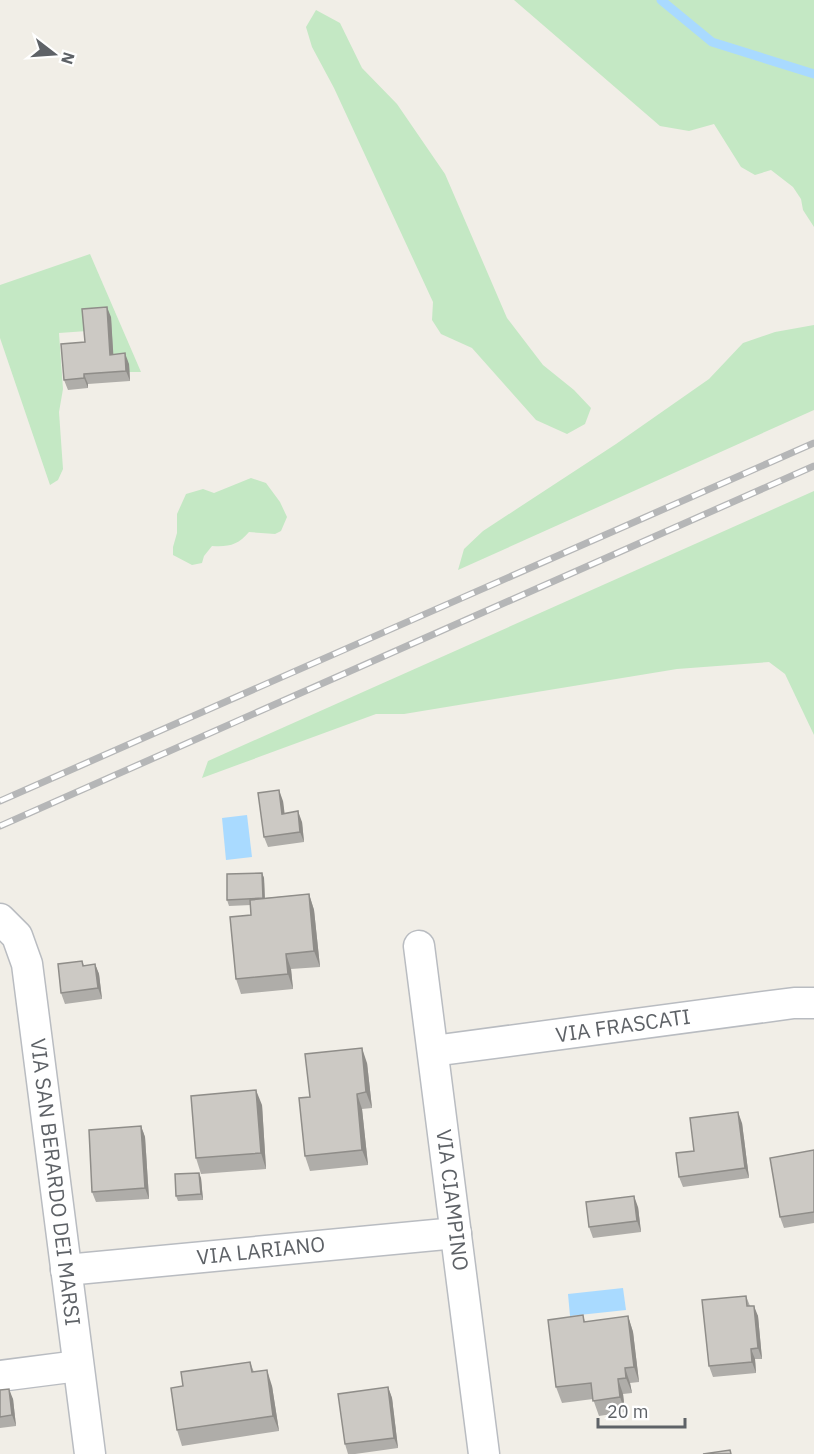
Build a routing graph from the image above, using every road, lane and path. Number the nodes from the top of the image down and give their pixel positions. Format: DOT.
graph roads {
  1 [pos="0,919"];
  2 [pos="419,946"];
  3 [pos="814,1003"];
  4 [pos="432,1051"];
  5 [pos="456,1233"];
  6 [pos="66,1270"];
  7 [pos="78,1366"];
  8 [pos="0,1376"];
  9 [pos="90,1454"];
  10 [pos="484,1454"];
  1 -- 6 [label="street, VIA SAN BERARDO DEI MARSI"];
  2 -- 4 [label="street, VIA CIAMPINO"];
  3 -- 4 [label="street, VIA FRASCATI"];
  4 -- 5 [label="street, VIA CIAMPINO"];
  5 -- 6 [label="street, VIA LARIANO"];
  5 -- 10 [label="street, VIA CIAMPINO"];
  6 -- 7 [label="street, VIA SAN BERARDO DEI MARSI"];
  7 -- 8 [label="street"];
  7 -- 9 [label="street, VIA SAN BERARDO DEI MARSI"];
}
